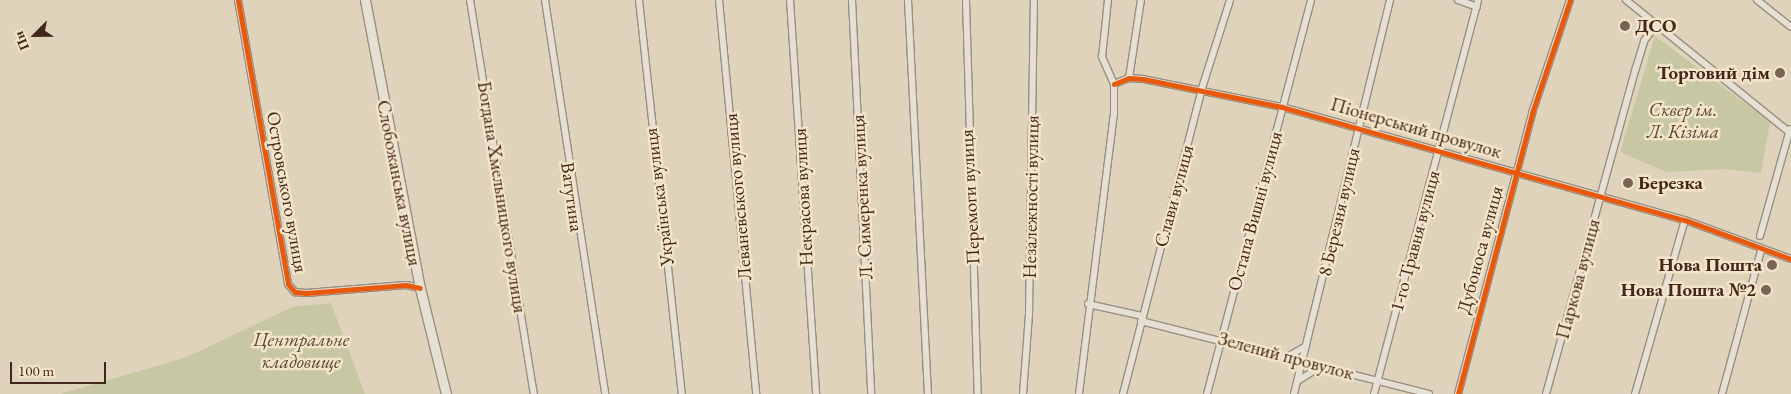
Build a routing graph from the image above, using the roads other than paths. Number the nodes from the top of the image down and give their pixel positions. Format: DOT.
graph roads {
  1 [pos="238,0"];
  2 [pos="365,0"];
  3 [pos="470,0"];
  4 [pos="544,0"];
  5 [pos="639,0"];
  6 [pos="719,0"];
  7 [pos="790,0"];
  8 [pos="852,0"];
  9 [pos="908,0"];
  10 [pos="966,0"];
  11 [pos="1034,0"];
  12 [pos="1108,0"];
  13 [pos="1141,0"];
  14 [pos="1230,0"];
  15 [pos="1312,0"];
  16 [pos="1390,0"];
  17 [pos="1458,0"];
  18 [pos="1570,0"];
  19 [pos="1626,0"];
  20 [pos="1757,0"];
  21 [pos="1477,4"];
  22 [pos="1657,24"];
  23 [pos="1791,27"];
  24 [pos="1129,78"];
  25 [pos="1114,84"];
  26 [pos="1202,88"];
  27 [pos="1282,107"];
  28 [pos="1358,128"];
  29 [pos="1790,130"];
  30 [pos="1440,149"];
  31 [pos="1516,172"];
  32 [pos="1600,196"];
  33 [pos="1684,220"];
  34 [pos="1760,236"];
  35 [pos="1761,250"];
  36 [pos="1791,258"];
  37 [pos="420,288"];
  38 [pos="1088,304"];
  39 [pos="1142,319"];
  40 [pos="1221,339"];
  41 [pos="1308,343"];
  42 [pos="1284,356"];
  43 [pos="1303,362"];
  44 [pos="1322,367"];
  45 [pos="1378,380"];
  46 [pos="1297,383"];
  47 [pos="446,394"];
  48 [pos="534,394"];
  49 [pos="604,394"];
  50 [pos="682,394"];
  51 [pos="756,394"];
  52 [pos="816,394"];
  53 [pos="871,394"];
  54 [pos="928,394"];
  55 [pos="978,394"];
  56 [pos="1023,394"];
  57 [pos="1079,394"];
  58 [pos="1123,394"];
  59 [pos="1207,394"];
  60 [pos="1294,394"];
  61 [pos="1374,394"];
  62 [pos="1429,394"];
  63 [pos="1458,394"];
  64 [pos="1546,394"];
  65 [pos="1635,394"];
  66 [pos="1722,394"];
  1 -- 37 [label="street, Островського вулиця"];
  2 -- 37 [label="main road, Слобожанська вулиця"];
  3 -- 48 [label="street, Богдана Хмельницкого вулиця"];
  4 -- 49 [label="street, Ватутина"];
  5 -- 50 [label="street, Українська вулиця"];
  6 -- 51 [label="street, Леваневського вулиця"];
  7 -- 52 [label="street, Некрасова вулиця"];
  8 -- 53 [label="street, Л. Симеренка вулиця"];
  9 -- 54 [label="street"];
  10 -- 55 [label="street, Перемоги вулиця"];
  11 -- 56 [label="street, Незалежності вулиця"];
  12 -- 25 [label="street"];
  13 -- 24 [label="street"];
  14 -- 26 [label="street, Слави вулиця"];
  15 -- 27 [label="street, Остапа Вишні вулиця"];
  16 -- 28 [label="street, 8 Березня вулиця"];
  17 -- 21 [label="street"];
  18 -- 31 [label="street, Дубоноса вулиця"];
  19 -- 22 [label="street"];
  20 -- 23 [label="street"];
  21 -- 30 [label="street, 1-го Травня вулиця"];
  22 -- 29 [label="street"];
  22 -- 32 [label="street, Паркова вулиця"];
  24 -- 25 [label="street, Піонерський провулок"];
  24 -- 26 [label="street, Піонерський провулок"];
  25 -- 38 [label="street"];
  26 -- 27 [label="street, Піонерський провулок"];
  26 -- 39 [label="street, Слави вулиця"];
  27 -- 28 [label="street, Піонерський провулок"];
  27 -- 40 [label="street, Остапа Вишні вулиця"];
  28 -- 30 [label="street, Піонерський провулок"];
  28 -- 41 [label="street, 8 Березня вулиця"];
  29 -- 34 [label="street"];
  30 -- 31 [label="street, Піонерський провулок"];
  30 -- 45 [label="street, 1-го Травня вулиця"];
  31 -- 32 [label="street, Піонерський провулок"];
  31 -- 63 [label="street, Дубоноса вулиця"];
  32 -- 33 [label="street, Піонерський провулок"];
  32 -- 64 [label="street, Паркова вулиця"];
  33 -- 35 [label="street, Піонерський провулок"];
  33 -- 65 [label="street"];
  35 -- 36 [label="street, Піонерський провулок"];
  35 -- 66 [label="street"];
  37 -- 47 [label="main road, Слобожанська вулиця"];
  38 -- 39 [label="street, Зелений провулок"];
  38 -- 57 [label="street"];
  39 -- 40 [label="street, Зелений провулок"];
  39 -- 58 [label="street, Слави вулиця"];
  40 -- 42 [label="street, Зелений провулок"];
  40 -- 59 [label="street, Остапа Вишні вулиця"];
  41 -- 42 [label="street"];
  41 -- 43 [label="street, 8 Березня вулиця"];
  42 -- 43 [label="street, Зелений провулок"];
  43 -- 44 [label="street, Зелений провулок"];
  43 -- 46 [label="street, 8 Березня вулиця"];
  44 -- 45 [label="street, Зелений провулок"];
  44 -- 46 [label="street"];
  45 -- 61 [label="street, 1-го Травня вулиця"];
  45 -- 62 [label="street, Зелений провулок"];
  46 -- 60 [label="street, 8 Березня вулиця"];
}
